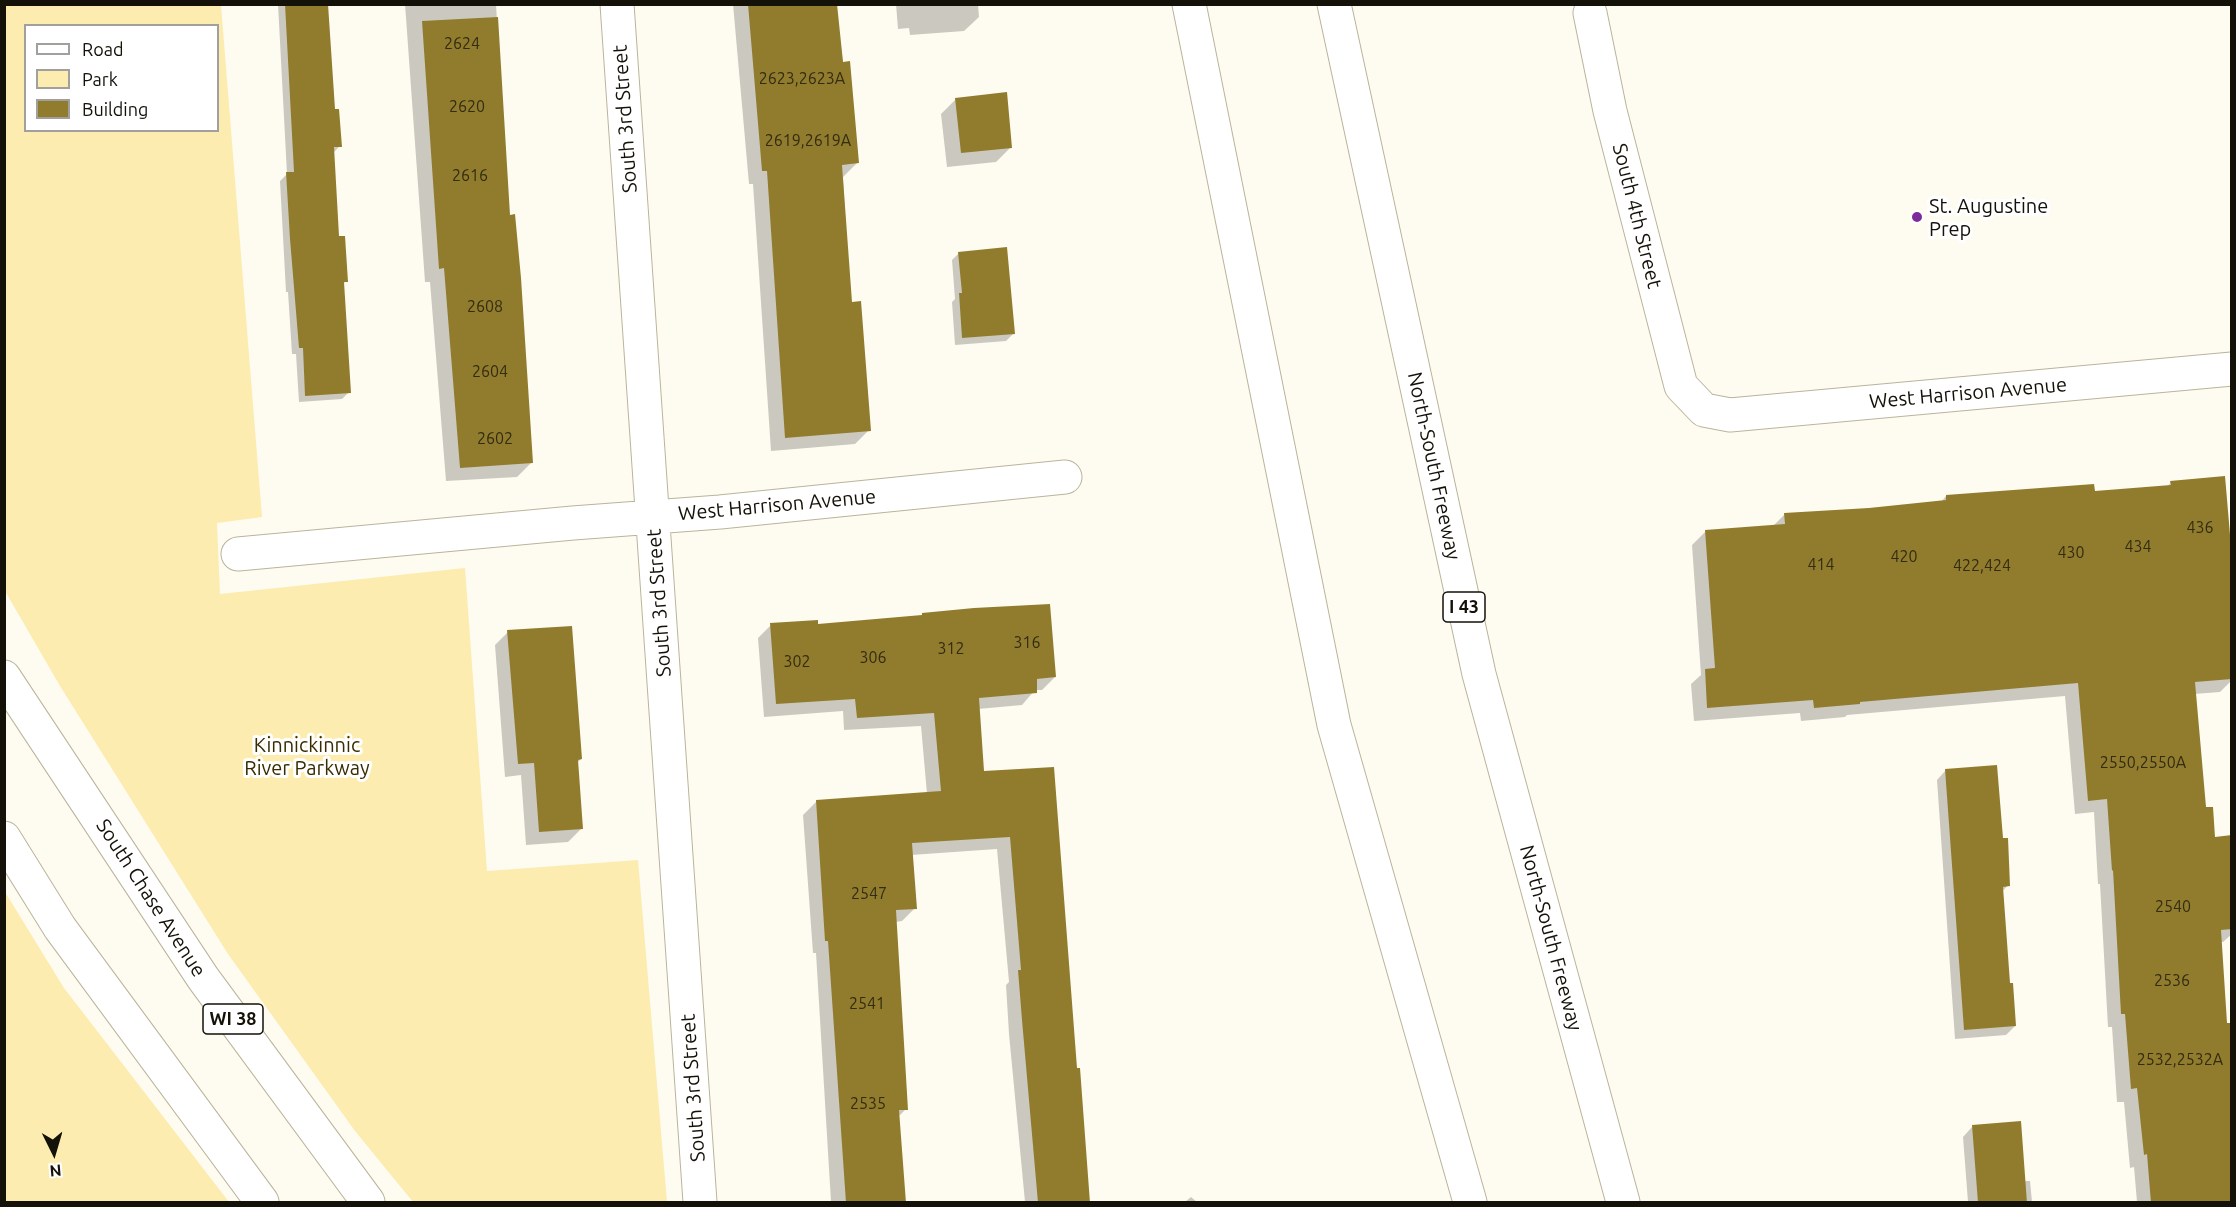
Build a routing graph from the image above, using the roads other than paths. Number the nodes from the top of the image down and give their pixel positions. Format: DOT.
graph roads {
  1 [pos="617,4"];
  2 [pos="1189,4"];
  3 [pos="1334,4"];
  4 [pos="1590,13"];
  5 [pos="2232,369"];
  6 [pos="1704,410"];
  7 [pos="1065,477"];
  8 [pos="653,517"];
  9 [pos="238,554"];
  10 [pos="4,677"];
  11 [pos="4,838"];
  12 [pos="262,1203"];
  13 [pos="368,1203"];
  14 [pos="700,1203"];
  15 [pos="1470,1203"];
  16 [pos="1623,1203"];
  1 -- 8 [label="main road, South 3rd Street"];
  2 -- 15 [label="main road"];
  3 -- 16 [label="main road, North-South Freeway / I 43"];
  4 -- 6 [label="main road, South 4th Street"];
  5 -- 6 [label="main road, West Harrison Avenue"];
  7 -- 8 [label="main road, West Harrison Avenue"];
  8 -- 9 [label="main road, West Harrison Avenue"];
  8 -- 14 [label="main road, South 3rd Street"];
  10 -- 13 [label="main road, South Chase Avenue / WI 38"];
  11 -- 12 [label="main road"];
}
